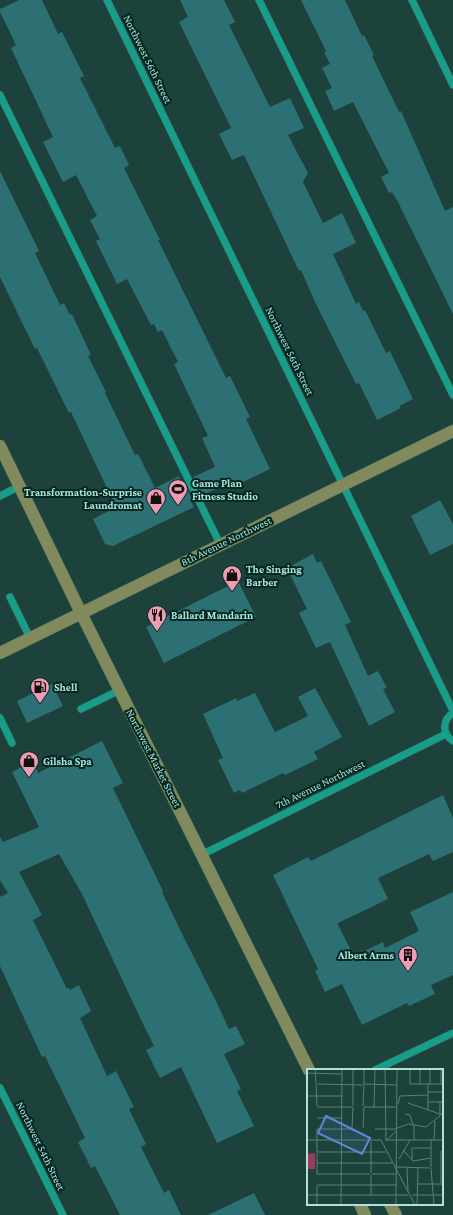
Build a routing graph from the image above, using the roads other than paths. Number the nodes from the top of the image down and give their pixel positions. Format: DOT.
graph roads {
  1 [pos="107,0"];
  2 [pos="259,0"];
  3 [pos="412,0"];
  4 [pos="453,86"];
  5 [pos="0,95"];
  6 [pos="453,395"];
  7 [pos="453,431"];
  8 [pos="0,446"];
  9 [pos="342,484"];
  10 [pos="20,486"];
  11 [pos="0,496"];
  12 [pos="220,544"];
  13 [pos="10,596"];
  14 [pos="81,613"];
  15 [pos="30,638"];
  16 [pos="0,653"];
  17 [pos="120,690"];
  18 [pos="81,709"];
  19 [pos="453,712"];
  20 [pos="0,718"];
  21 [pos="446,734"];
  22 [pos="453,741"];
  23 [pos="12,743"];
  24 [pos="203,854"];
  25 [pos="453,1033"];
  26 [pos="309,1069"];
  27 [pos="378,1069"];
  28 [pos="0,1088"];
  29 [pos="360,1205"];
  30 [pos="391,1205"];
  31 [pos="63,1215"];
  32 [pos="365,1215"];
  33 [pos="396,1215"];
  1 -- 9 [label="street, Northwest 56th Street"];
  2 -- 6 [label="street"];
  3 -- 4 [label="street"];
  5 -- 12 [label="street"];
  7 -- 9 [label="main road, 8th Avenue Northwest"];
  8 -- 10 [label="main road, Northwest Market Street"];
  9 -- 12 [label="main road, 8th Avenue Northwest"];
  9 -- 19 [label="street, Northwest 56th Street"];
  10 -- 11 [label="street"];
  10 -- 14 [label="main road, Northwest Market Street"];
  12 -- 14 [label="main road, 8th Avenue Northwest"];
  13 -- 15 [label="street"];
  14 -- 15 [label="main road, 8th Avenue Northwest"];
  14 -- 17 [label="main road, Northwest Market Street"];
  15 -- 16 [label="main road, 8th Avenue Northwest"];
  17 -- 18 [label="street"];
  17 -- 24 [label="main road, Northwest Market Street"];
  19 -- 21 [label="street"];
  20 -- 23 [label="street"];
  21 -- 22 [label="street"];
  21 -- 24 [label="street, 7th Avenue Northwest"];
  24 -- 26 [label="main road, Northwest Market Street"];
  25 -- 27 [label="street"];
  28 -- 31 [label="street, Northwest 54th Street"];
  29 -- 32 [label="main road"];
  30 -- 33 [label="main road"];
}
